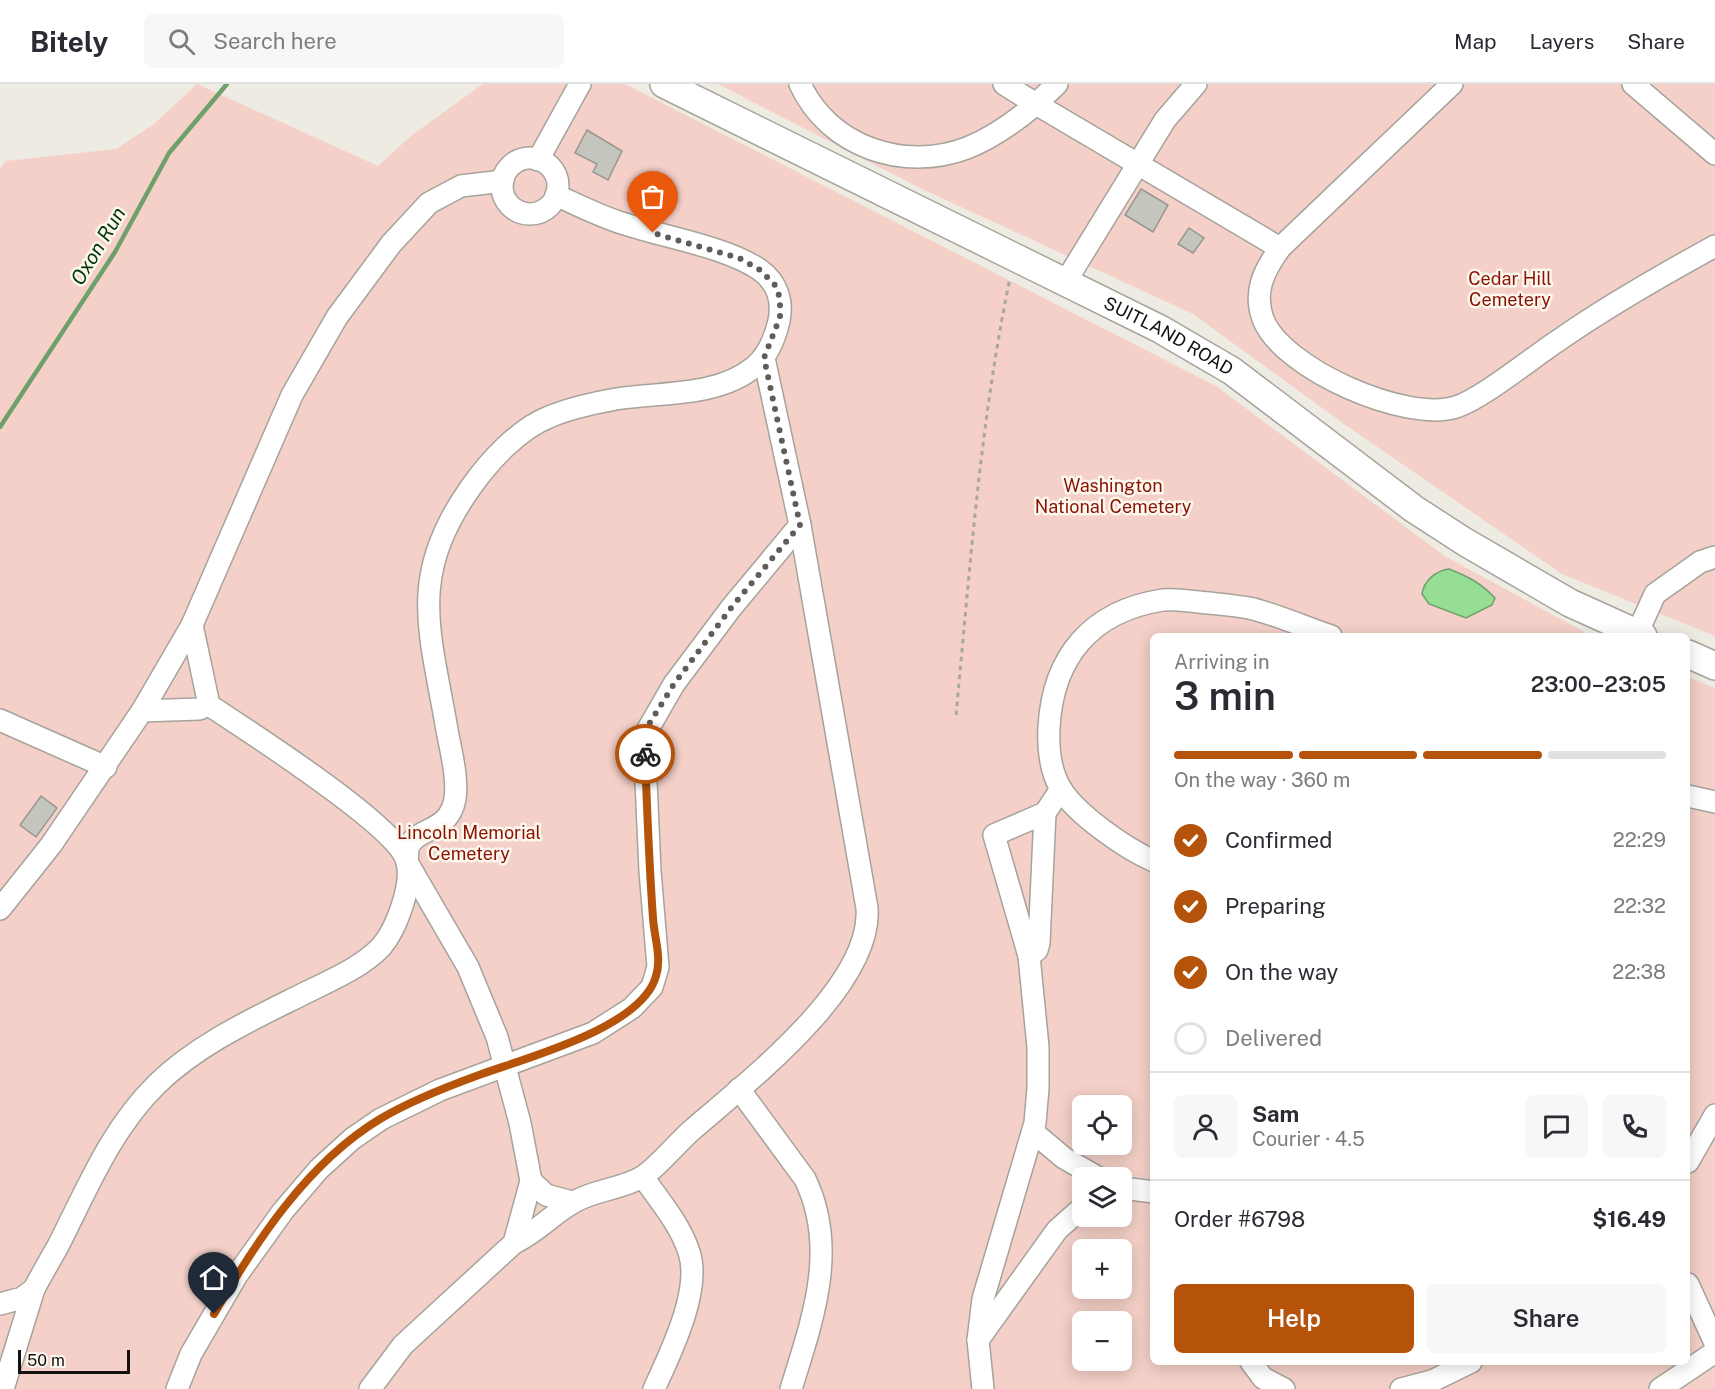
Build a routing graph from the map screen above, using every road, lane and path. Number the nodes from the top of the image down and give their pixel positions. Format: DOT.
graph roads {
  1 [pos="580,84"];
  2 [pos="664,84"];
  3 [pos="800,84"];
  4 [pos="1004,84"];
  5 [pos="1057,84"];
  6 [pos="1196,84"];
  7 [pos="1452,84"];
  8 [pos="1633,84"];
  9 [pos="1036,104"];
  10 [pos="1715,154"];
  11 [pos="538,160"];
  12 [pos="1138,163"];
  13 [pos="503,181"];
  14 [pos="556,195"];
  15 [pos="1715,246"];
  16 [pos="1280,248"];
  17 [pos="1014,256"];
  18 [pos="1066,281"];
  19 [pos="764,358"];
  20 [pos="800,525"];
  21 [pos="1715,557"];
  22 [pos="192,625"];
  23 [pos="1322,633"];
  24 [pos="1635,633"];
  25 [pos="1640,633"];
  26 [pos="1690,655"];
  27 [pos="1715,666"];
  28 [pos="210,705"];
  29 [pos="142,711"];
  30 [pos="956,715"];
  31 [pos="0,720"];
  32 [pos="106,766"];
  33 [pos="1061,789"];
  34 [pos="1690,796"];
  35 [pos="1715,802"];
  36 [pos="1045,813"];
  37 [pos="1150,858"];
  38 [pos="407,862"];
  39 [pos="0,909"];
  40 [pos="1029,956"];
  41 [pos="505,1066"];
  42 [pos="739,1089"];
  43 [pos="1715,1115"];
  44 [pos="1033,1132"];
  45 [pos="1690,1159"];
  46 [pos="1080,1167"];
  47 [pos="643,1176"];
  48 [pos="531,1181"];
  49 [pos="1132,1189"];
  50 [pos="1150,1192"];
  51 [pos="572,1202"];
  52 [pos="1072,1217"];
  53 [pos="514,1243"];
  54 [pos="1690,1288"];
  55 [pos="34,1289"];
  56 [pos="0,1304"];
  57 [pos="978,1340"];
  58 [pos="1715,1343"];
  59 [pos="1715,1352"];
  60 [pos="1253,1365"];
  61 [pos="1465,1365"];
  62 [pos="1273,1387"];
  63 [pos="3,1389"];
  64 [pos="177,1389"];
  65 [pos="370,1389"];
  66 [pos="654,1389"];
  67 [pos="791,1389"];
  68 [pos="983,1389"];
  69 [pos="1401,1389"];
  70 [pos="1660,1389"];
  1 -- 11 [label="lane"];
  2 -- 17 [label="main road, SUITLAND ROAD"];
  3 -- 9 [label="lane"];
  4 -- 9 [label="lane"];
  5 -- 9 [label="lane"];
  6 -- 12 [label="lane"];
  7 -- 16 [label="lane"];
  8 -- 10 [label="lane"];
  9 -- 12 [label="lane"];
  11 -- 13 [label="lane"];
  11 -- 14 [label="lane"];
  12 -- 16 [label="lane"];
  12 -- 18 [label="lane"];
  13 -- 14 [label="lane"];
  13 -- 22 [label="lane"];
  14 -- 19 [label="lane"];
  15 -- 16 [label="lane"];
  17 -- 18 [label="main road, SUITLAND ROAD"];
  17 -- 30 [label="path"];
  18 -- 24 [label="main road, SUITLAND ROAD"];
  19 -- 20 [label="lane"];
  19 -- 38 [label="lane"];
  20 -- 41 [label="lane"];
  20 -- 42 [label="lane"];
  21 -- 25 [label="lane"];
  22 -- 28 [label="lane"];
  22 -- 29 [label="lane"];
  23 -- 33 [label="lane"];
  26 -- 27 [label="main road"];
  28 -- 29 [label="lane"];
  28 -- 38 [label="lane"];
  29 -- 32 [label="lane"];
  31 -- 32 [label="lane"];
  32 -- 39 [label="lane"];
  33 -- 36 [label="lane"];
  33 -- 37 [label="lane"];
  34 -- 35 [label="lane"];
  36 -- 40 [label="lane"];
  36 -- 40 [label="lane"];
  38 -- 41 [label="lane"];
  38 -- 55 [label="lane"];
  40 -- 44 [label="lane"];
  41 -- 48 [label="lane"];
  41 -- 64 [label="lane"];
  42 -- 47 [label="lane"];
  42 -- 67 [label="lane"];
  43 -- 45 [label="lane"];
  44 -- 46 [label="lane"];
  44 -- 57 [label="lane"];
  47 -- 51 [label="lane"];
  47 -- 66 [label="lane"];
  48 -- 51 [label="lane"];
  48 -- 53 [label="lane"];
  49 -- 50 [label="lane"];
  51 -- 53 [label="lane"];
  52 -- 57 [label="lane"];
  53 -- 65 [label="lane"];
  54 -- 58 [label="lane"];
  55 -- 56 [label="lane"];
  55 -- 63 [label="lane"];
  57 -- 68 [label="lane"];
  59 -- 70 [label="lane"];
  60 -- 62 [label="lane"];
  61 -- 69 [label="lane"];
}
